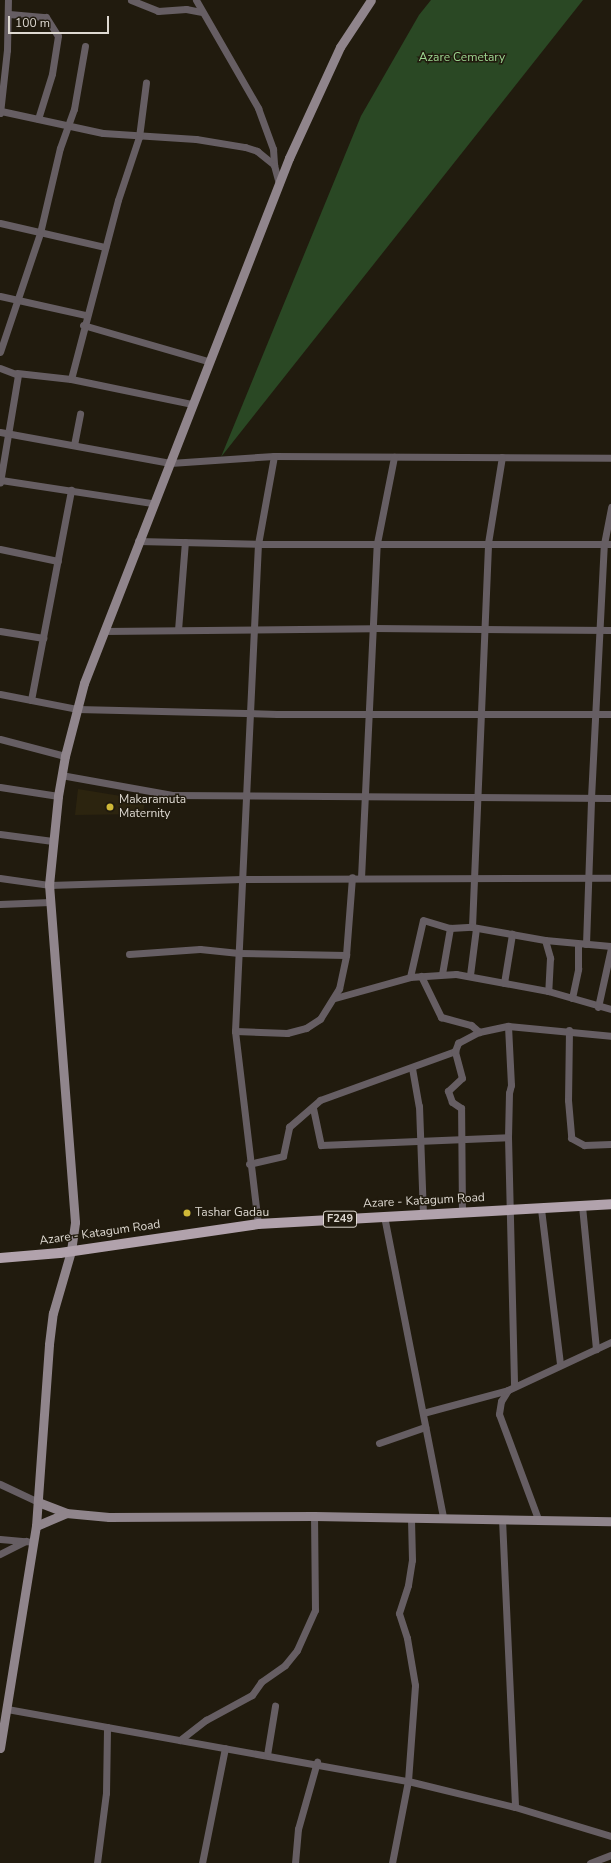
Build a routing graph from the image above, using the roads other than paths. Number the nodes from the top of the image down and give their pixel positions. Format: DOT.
graph roads {
  1 [pos="8,0"];
  2 [pos="131,0"];
  3 [pos="196,0"];
  4 [pos="371,0"];
  5 [pos="201,12"];
  6 [pos="9,14"];
  7 [pos="85,46"];
  8 [pos="146,82"];
  9 [pos="1,92"];
  10 [pos="0,112"];
  11 [pos="38,119"];
  12 [pos="69,127"];
  13 [pos="139,137"];
  14 [pos="274,165"];
  15 [pos="279,184"];
  16 [pos="0,223"];
  17 [pos="40,233"];
  18 [pos="105,247"];
  19 [pos="0,296"];
  20 [pos="20,300"];
  21 [pos="86,315"];
  22 [pos="83,326"];
  23 [pos="0,352"];
  24 [pos="208,362"];
  25 [pos="0,368"];
  26 [pos="17,373"];
  27 [pos="71,378"];
  28 [pos="192,404"];
  29 [pos="80,414"];
  30 [pos="0,432"];
  31 [pos="10,434"];
  32 [pos="74,445"];
  33 [pos="274,456"];
  34 [pos="394,457"];
  35 [pos="502,457"];
  36 [pos="611,458"];
  37 [pos="170,463"];
  38 [pos="0,482"];
  39 [pos="71,490"];
  40 [pos="152,504"];
  41 [pos="611,507"];
  42 [pos="138,541"];
  43 [pos="185,542"];
  44 [pos="377,543"];
  45 [pos="488,543"];
  46 [pos="258,544"];
  47 [pos="608,544"];
  48 [pos="0,549"];
  49 [pos="58,560"];
  50 [pos="373,628"];
  51 [pos="254,629"];
  52 [pos="485,629"];
  53 [pos="178,630"];
  54 [pos="602,630"];
  55 [pos="611,630"];
  56 [pos="0,631"];
  57 [pos="104,631"];
  58 [pos="43,638"];
  59 [pos="0,694"];
  60 [pos="31,700"];
  61 [pos="77,709"];
  62 [pos="250,713"];
  63 [pos="369,713"];
  64 [pos="482,713"];
  65 [pos="595,714"];
  66 [pos="611,714"];
  67 [pos="0,739"];
  68 [pos="65,756"];
  69 [pos="61,775"];
  70 [pos="0,786"];
  71 [pos="58,796"];
  72 [pos="246,796"];
  73 [pos="364,797"];
  74 [pos="478,798"];
  75 [pos="591,798"];
  76 [pos="611,798"];
  77 [pos="0,834"];
  78 [pos="53,841"];
  79 [pos="0,878"];
  80 [pos="352,878"];
  81 [pos="361,878"];
  82 [pos="476,878"];
  83 [pos="588,878"];
  84 [pos="611,878"];
  85 [pos="242,879"];
  86 [pos="49,885"];
  87 [pos="50,902"];
  88 [pos="0,904"];
  89 [pos="450,928"];
  90 [pos="474,928"];
  91 [pos="512,934"];
  92 [pos="545,940"];
  93 [pos="578,944"];
  94 [pos="586,944"];
  95 [pos="611,947"];
  96 [pos="239,953"];
  97 [pos="129,954"];
  98 [pos="346,955"];
  99 [pos="442,974"];
  100 [pos="470,975"];
  101 [pos="421,976"];
  102 [pos="410,977"];
  103 [pos="504,982"];
  104 [pos="548,991"];
  105 [pos="335,998"];
  106 [pos="572,998"];
  107 [pos="598,1007"];
  108 [pos="611,1009"];
  109 [pos="508,1026"];
  110 [pos="569,1030"];
  111 [pos="235,1031"];
  112 [pos="478,1032"];
  113 [pos="611,1036"];
  114 [pos="454,1051"];
  115 [pos="412,1068"];
  116 [pos="314,1108"];
  117 [pos="508,1137"];
  118 [pos="461,1139"];
  119 [pos="420,1141"];
  120 [pos="611,1144"];
  121 [pos="249,1164"];
  122 [pos="611,1204"];
  123 [pos="582,1206"];
  124 [pos="541,1209"];
  125 [pos="509,1211"];
  126 [pos="423,1213"];
  127 [pos="462,1213"];
  128 [pos="384,1216"];
  129 [pos="258,1224"];
  130 [pos="71,1251"];
  131 [pos="0,1258"];
  132 [pos="611,1342"];
  133 [pos="596,1349"];
  134 [pos="560,1364"];
  135 [pos="514,1386"];
  136 [pos="508,1390"];
  137 [pos="498,1393"];
  138 [pos="501,1401"];
  139 [pos="422,1412"];
  140 [pos="425,1427"];
  141 [pos="379,1442"];
  142 [pos="0,1484"];
  143 [pos="38,1502"];
  144 [pos="66,1513"];
  145 [pos="314,1516"];
  146 [pos="443,1518"];
  147 [pos="411,1519"];
  148 [pos="502,1519"];
  149 [pos="538,1519"];
  150 [pos="611,1521"];
  151 [pos="36,1526"];
  152 [pos="0,1539"];
  153 [pos="31,1541"];
  154 [pos="0,1554"];
  155 [pos="275,1706"];
  156 [pos="7,1709"];
  157 [pos="107,1727"];
  158 [pos="180,1740"];
  159 [pos="0,1748"];
  160 [pos="225,1748"];
  161 [pos="267,1755"];
  162 [pos="317,1762"];
  163 [pos="408,1780"];
  164 [pos="515,1807"];
  165 [pos="611,1836"];
  166 [pos="611,1855"];
  167 [pos="97,1863"];
  168 [pos="202,1863"];
  169 [pos="295,1863"];
  170 [pos="392,1863"];
  171 [pos="590,1863"];
  1 -- 6 [label="street"];
  2 -- 5 [label="street"];
  3 -- 5 [label="street"];
  4 -- 15 [label="street"];
  5 -- 14 [label="street"];
  6 -- 9 [label="street"];
  6 -- 11 [label="street"];
  7 -- 12 [label="street"];
  8 -- 13 [label="street"];
  9 -- 10 [label="street"];
  10 -- 11 [label="street"];
  11 -- 12 [label="street"];
  12 -- 13 [label="street"];
  12 -- 17 [label="street"];
  13 -- 14 [label="street"];
  13 -- 18 [label="street"];
  14 -- 15 [label="street"];
  15 -- 24 [label="street"];
  16 -- 17 [label="street"];
  17 -- 18 [label="street"];
  17 -- 20 [label="street"];
  18 -- 21 [label="street"];
  19 -- 20 [label="street"];
  20 -- 21 [label="street"];
  20 -- 23 [label="street"];
  21 -- 22 [label="street"];
  22 -- 24 [label="street"];
  22 -- 27 [label="street"];
  24 -- 28 [label="street"];
  25 -- 26 [label="street"];
  26 -- 27 [label="street"];
  26 -- 31 [label="street"];
  27 -- 28 [label="street"];
  28 -- 37 [label="street"];
  29 -- 32 [label="street"];
  30 -- 31 [label="street"];
  31 -- 32 [label="street"];
  31 -- 38 [label="street"];
  32 -- 37 [label="street"];
  33 -- 34 [label="street"];
  33 -- 37 [label="street"];
  33 -- 46 [label="street"];
  34 -- 35 [label="street"];
  34 -- 44 [label="street"];
  35 -- 36 [label="street"];
  35 -- 45 [label="street"];
  37 -- 40 [label="street"];
  38 -- 39 [label="street"];
  39 -- 40 [label="street"];
  39 -- 49 [label="street"];
  40 -- 42 [label="street"];
  41 -- 47 [label="street"];
  42 -- 43 [label="street"];
  42 -- 57 [label="street"];
  43 -- 46 [label="street"];
  43 -- 53 [label="street"];
  44 -- 45 [label="street"];
  44 -- 46 [label="street"];
  44 -- 50 [label="street"];
  45 -- 47 [label="street"];
  45 -- 52 [label="street"];
  46 -- 51 [label="street"];
  47 -- 54 [label="street"];
  48 -- 49 [label="street"];
  49 -- 58 [label="street"];
  50 -- 51 [label="street"];
  50 -- 52 [label="street"];
  50 -- 63 [label="street"];
  51 -- 53 [label="street"];
  51 -- 62 [label="street"];
  52 -- 54 [label="street"];
  52 -- 64 [label="street"];
  53 -- 57 [label="street"];
  54 -- 55 [label="street"];
  54 -- 65 [label="street"];
  56 -- 58 [label="street"];
  57 -- 61 [label="street"];
  58 -- 60 [label="street"];
  59 -- 60 [label="street"];
  60 -- 61 [label="street"];
  61 -- 62 [label="street"];
  61 -- 68 [label="street"];
  62 -- 63 [label="street"];
  62 -- 72 [label="street"];
  63 -- 64 [label="street"];
  63 -- 73 [label="street"];
  64 -- 65 [label="street"];
  64 -- 74 [label="street"];
  65 -- 66 [label="street"];
  65 -- 75 [label="street"];
  67 -- 68 [label="street"];
  68 -- 69 [label="street"];
  69 -- 71 [label="street"];
  69 -- 72 [label="street"];
  70 -- 71 [label="street"];
  71 -- 78 [label="street"];
  72 -- 73 [label="street"];
  72 -- 85 [label="street"];
  73 -- 74 [label="street"];
  73 -- 81 [label="street"];
  74 -- 75 [label="street"];
  74 -- 82 [label="street"];
  75 -- 76 [label="street"];
  75 -- 83 [label="street"];
  77 -- 78 [label="street"];
  78 -- 86 [label="street"];
  79 -- 86 [label="street"];
  80 -- 81 [label="street"];
  80 -- 85 [label="street"];
  80 -- 98 [label="street"];
  81 -- 82 [label="street"];
  82 -- 83 [label="street"];
  82 -- 90 [label="street"];
  83 -- 84 [label="street"];
  83 -- 94 [label="street"];
  85 -- 86 [label="street"];
  85 -- 96 [label="street"];
  86 -- 87 [label="street"];
  87 -- 88 [label="street"];
  87 -- 130 [label="street"];
  89 -- 90 [label="street"];
  89 -- 99 [label="street"];
  89 -- 102 [label="street"];
  90 -- 91 [label="street"];
  90 -- 100 [label="street"];
  91 -- 92 [label="street"];
  91 -- 103 [label="street"];
  92 -- 93 [label="street"];
  92 -- 104 [label="street"];
  93 -- 94 [label="street"];
  93 -- 106 [label="street"];
  94 -- 95 [label="street"];
  95 -- 107 [label="street"];
  96 -- 97 [label="street"];
  96 -- 98 [label="street"];
  96 -- 111 [label="street"];
  98 -- 105 [label="street"];
  99 -- 100 [label="street"];
  99 -- 101 [label="street"];
  100 -- 103 [label="street"];
  101 -- 102 [label="street"];
  101 -- 112 [label="street"];
  102 -- 105 [label="street"];
  103 -- 104 [label="street"];
  104 -- 106 [label="street"];
  105 -- 111 [label="street"];
  106 -- 107 [label="street"];
  107 -- 108 [label="street"];
  109 -- 110 [label="street"];
  109 -- 112 [label="street"];
  109 -- 117 [label="street"];
  110 -- 113 [label="street"];
  110 -- 120 [label="street"];
  111 -- 121 [label="street"];
  112 -- 114 [label="street"];
  114 -- 115 [label="street"];
  114 -- 118 [label="street"];
  115 -- 116 [label="street"];
  115 -- 119 [label="street"];
  116 -- 119 [label="street"];
  116 -- 121 [label="street"];
  117 -- 118 [label="street"];
  117 -- 125 [label="street"];
  118 -- 119 [label="street"];
  118 -- 127 [label="street"];
  119 -- 126 [label="street"];
  121 -- 129 [label="street"];
  122 -- 123 [label="main road, Azare - Katagum Road / F249"];
  123 -- 124 [label="main road, Azare - Katagum Road / F249"];
  123 -- 133 [label="street"];
  124 -- 125 [label="main road, Azare - Katagum Road / F249"];
  124 -- 134 [label="street"];
  125 -- 127 [label="main road, Azare - Katagum Road / F249"];
  125 -- 135 [label="street"];
  126 -- 127 [label="main road, Azare - Katagum Road / F249"];
  126 -- 128 [label="main road, Azare - Katagum Road / F249"];
  128 -- 129 [label="main road, Azare - Katagum Road / F249"];
  128 -- 139 [label="street"];
  129 -- 130 [label="main road, Azare - Katagum Road / F249"];
  130 -- 131 [label="main road, Azare - Katagum Road / F249"];
  130 -- 143 [label="street"];
  132 -- 133 [label="street"];
  133 -- 134 [label="street"];
  134 -- 135 [label="street"];
  135 -- 136 [label="street"];
  136 -- 137 [label="street"];
  136 -- 138 [label="street"];
  137 -- 138 [label="street"];
  137 -- 139 [label="street"];
  138 -- 149 [label="street"];
  139 -- 140 [label="street"];
  140 -- 141 [label="street"];
  140 -- 146 [label="street"];
  142 -- 143 [label="street"];
  143 -- 144 [label="street"];
  143 -- 151 [label="street"];
  144 -- 145 [label="street"];
  144 -- 151 [label="street"];
  145 -- 147 [label="street"];
  145 -- 158 [label="street"];
  146 -- 147 [label="street"];
  146 -- 148 [label="street"];
  147 -- 163 [label="street"];
  148 -- 149 [label="street"];
  148 -- 164 [label="street"];
  149 -- 150 [label="street"];
  151 -- 153 [label="street"];
  152 -- 153 [label="street"];
  153 -- 154 [label="street"];
  153 -- 156 [label="street"];
  155 -- 161 [label="street"];
  156 -- 157 [label="street"];
  156 -- 159 [label="street"];
  157 -- 158 [label="street"];
  157 -- 167 [label="street"];
  158 -- 160 [label="street"];
  160 -- 161 [label="street"];
  160 -- 168 [label="street"];
  161 -- 162 [label="street"];
  162 -- 163 [label="street"];
  162 -- 169 [label="street"];
  163 -- 164 [label="street"];
  163 -- 170 [label="street"];
  164 -- 165 [label="street"];
  166 -- 171 [label="street"];
}
